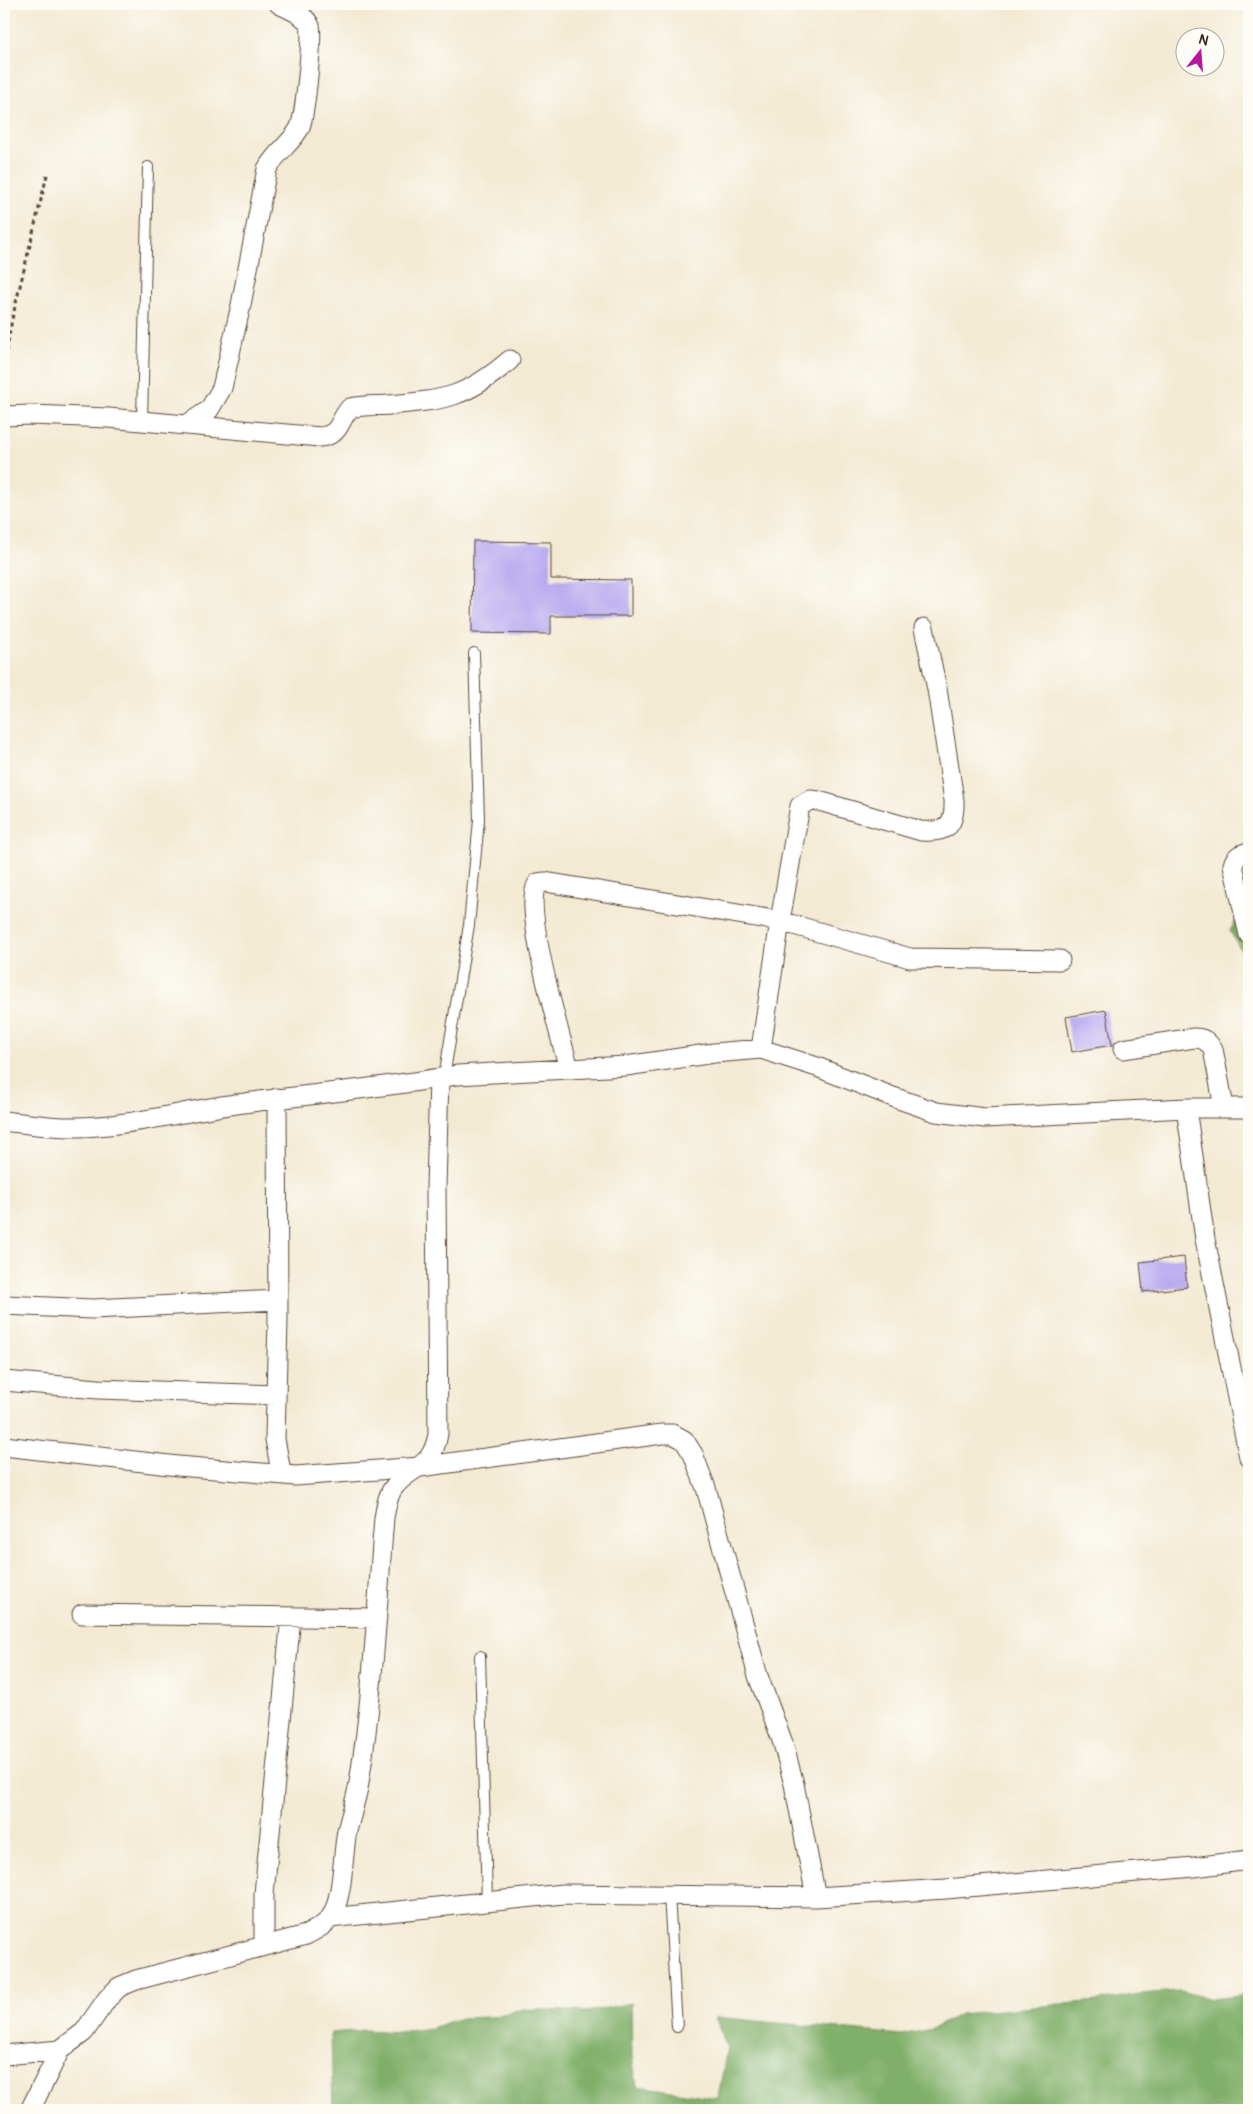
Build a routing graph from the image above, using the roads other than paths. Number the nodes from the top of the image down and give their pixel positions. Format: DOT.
graph roads {
  1 [pos="279,4"];
  2 [pos="148,167"];
  3 [pos="510,360"];
  4 [pos="4,416"];
  5 [pos="142,420"];
  6 [pos="188,424"];
  7 [pos="924,628"];
  8 [pos="474,653"];
  9 [pos="1249,852"];
  10 [pos="780,921"];
  11 [pos="1249,935"];
  12 [pos="1060,960"];
  13 [pos="761,1049"];
  14 [pos="1123,1049"];
  15 [pos="569,1069"];
  16 [pos="441,1077"];
  17 [pos="277,1098"];
  18 [pos="1224,1107"];
  19 [pos="1186,1108"];
  20 [pos="1249,1108"];
  21 [pos="4,1121"];
  22 [pos="278,1300"];
  23 [pos="4,1305"];
  24 [pos="4,1381"];
  25 [pos="276,1395"];
  26 [pos="4,1446"];
  27 [pos="1249,1458"];
  28 [pos="420,1467"];
  29 [pos="285,1475"];
  30 [pos="82,1614"];
  31 [pos="291,1617"];
  32 [pos="377,1618"];
  33 [pos="480,1656"];
  34 [pos="1249,1860"];
  35 [pos="669,1894"];
  36 [pos="816,1897"];
  37 [pos="487,1901"];
  38 [pos="330,1918"];
  39 [pos="264,1946"];
  40 [pos="677,2027"];
  41 [pos="60,2050"];
  42 [pos="4,2055"];
  43 [pos="30,2110"];
  1 -- 6 [label="street"];
  2 -- 5 [label="lane"];
  3 -- 6 [label="street"];
  4 -- 5 [label="street"];
  5 -- 6 [label="street"];
  7 -- 10 [label="street"];
  8 -- 16 [label="lane"];
  9 -- 11 [label="street"];
  10 -- 12 [label="street"];
  10 -- 13 [label="street"];
  10 -- 15 [label="street"];
  13 -- 15 [label="street"];
  13 -- 19 [label="street"];
  14 -- 18 [label="street"];
  15 -- 16 [label="street"];
  16 -- 17 [label="street"];
  16 -- 28 [label="street"];
  17 -- 21 [label="street"];
  17 -- 22 [label="street"];
  18 -- 19 [label="street"];
  18 -- 20 [label="street"];
  19 -- 27 [label="street"];
  22 -- 23 [label="street"];
  22 -- 25 [label="street"];
  24 -- 25 [label="street"];
  25 -- 29 [label="street"];
  26 -- 29 [label="street"];
  28 -- 29 [label="street"];
  28 -- 32 [label="street"];
  28 -- 36 [label="street"];
  30 -- 31 [label="street"];
  31 -- 32 [label="street"];
  31 -- 39 [label="street"];
  32 -- 38 [label="street"];
  33 -- 37 [label="lane"];
  34 -- 36 [label="street"];
  35 -- 36 [label="street"];
  35 -- 37 [label="street"];
  35 -- 40 [label="lane"];
  37 -- 38 [label="street"];
  38 -- 39 [label="street"];
  39 -- 41 [label="street"];
  41 -- 42 [label="street"];
  41 -- 43 [label="street"];
}
